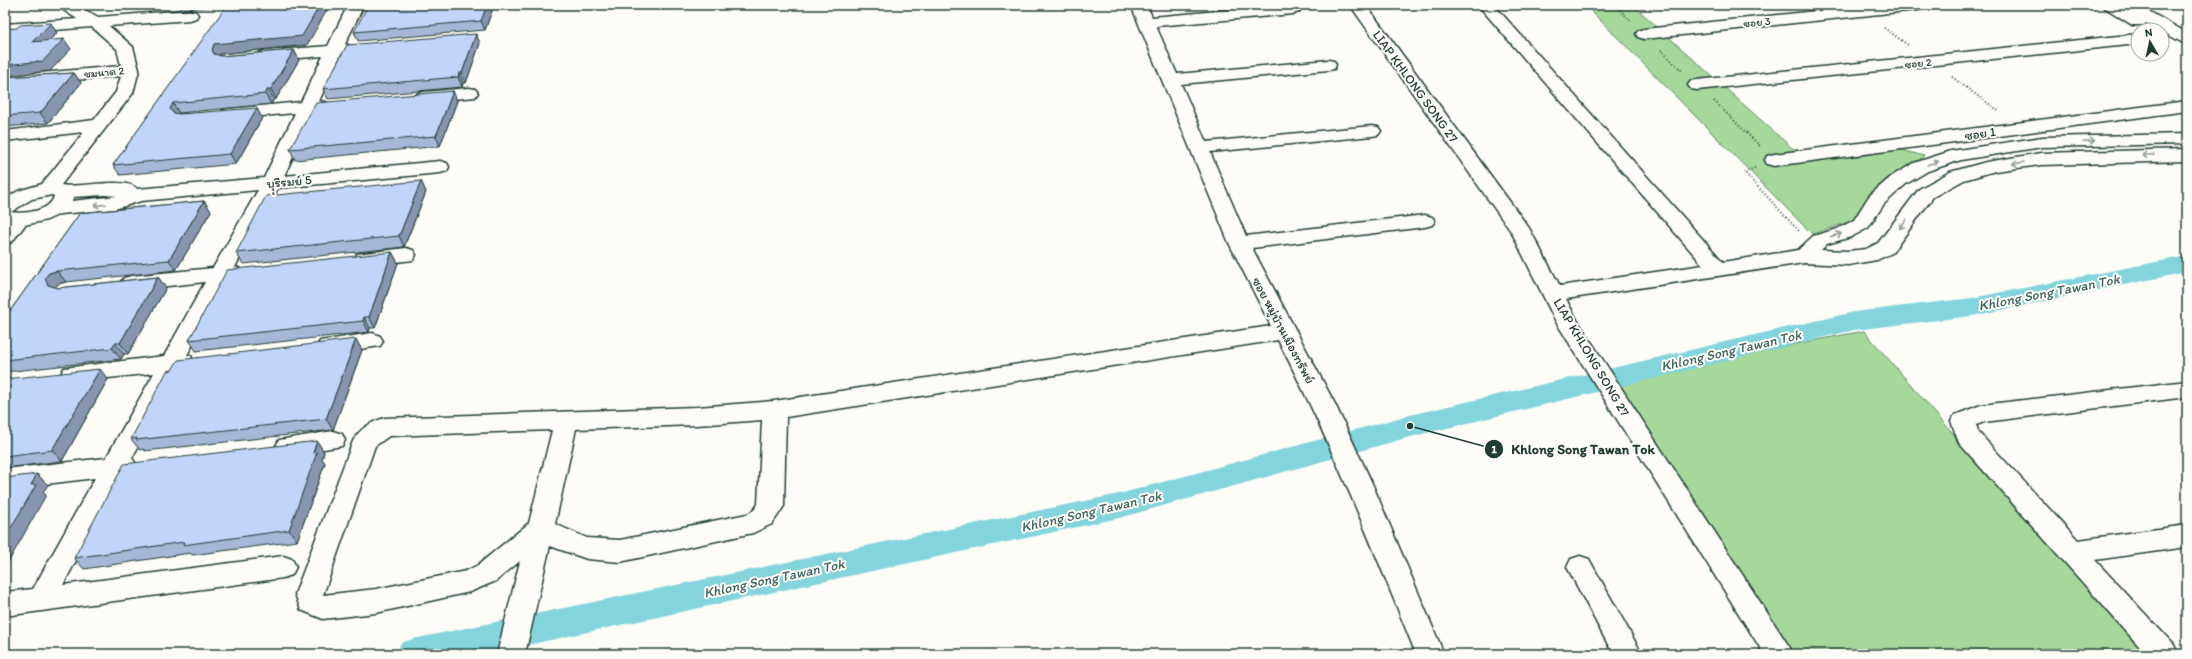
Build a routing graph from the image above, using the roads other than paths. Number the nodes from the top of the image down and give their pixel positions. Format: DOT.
graph roads {
  1 [pos="64,5"];
  2 [pos="356,5"];
  3 [pos="1358,5"];
  4 [pos="1486,5"];
  5 [pos="1918,5"];
  6 [pos="2109,5"];
  7 [pos="2127,5"];
  8 [pos="1293,9"];
  9 [pos="1142,13"];
  10 [pos="190,15"];
  11 [pos="96,22"];
  12 [pos="2138,22"];
  13 [pos="5,29"];
  14 [pos="1644,34"];
  15 [pos="2130,40"];
  16 [pos="2187,40"];
  17 [pos="2170,41"];
  18 [pos="364,48"];
  19 [pos="334,50"];
  20 [pos="2187,51"];
  21 [pos="250,57"];
  22 [pos="1328,65"];
  23 [pos="131,70"];
  24 [pos="1170,80"];
  25 [pos="5,81"];
  26 [pos="1697,85"];
  27 [pos="469,93"];
  28 [pos="408,98"];
  29 [pos="339,104"];
  30 [pos="2187,106"];
  31 [pos="309,107"];
  32 [pos="209,116"];
  33 [pos="101,124"];
  34 [pos="2021,127"];
  35 [pos="1372,131"];
  36 [pos="5,136"];
  37 [pos="2187,139"];
  38 [pos="2042,142"];
  39 [pos="2064,142"];
  40 [pos="1199,148"];
  41 [pos="2187,155"];
  42 [pos="2078,157"];
  43 [pos="1774,160"];
  44 [pos="440,167"];
  45 [pos="1899,180"];
  46 [pos="271,183"];
  47 [pos="1926,193"];
  48 [pos="55,197"];
  49 [pos="9,215"];
  50 [pos="1424,221"];
  51 [pos="5,238"];
  52 [pos="1239,243"];
  53 [pos="1809,251"];
  54 [pos="406,255"];
  55 [pos="344,261"];
  56 [pos="1719,270"];
  57 [pos="252,271"];
  58 [pos="220,274"];
  59 [pos="113,285"];
  60 [pos="1553,294"];
  61 [pos="1285,331"];
  62 [pos="372,341"];
  63 [pos="310,348"];
  64 [pos="202,360"];
  65 [pos="171,363"];
  66 [pos="52,376"];
  67 [pos="2187,389"];
  68 [pos="774,410"];
  69 [pos="566,421"];
  70 [pos="333,440"];
  71 [pos="263,449"];
  72 [pos="145,463"];
  73 [pos="114,467"];
  74 [pos="5,480"];
  75 [pos="2187,536"];
  76 [pos="538,539"];
  77 [pos="2072,552"];
  78 [pos="283,567"];
  79 [pos="1580,568"];
  80 [pos="41,599"];
  81 [pos="5,604"];
  82 [pos="511,654"];
  83 [pos="1430,654"];
  84 [pos="1628,654"];
  85 [pos="1780,654"];
  86 [pos="2164,654"];
  1 -- 11 [label="street"];
  2 -- 19 [label="street"];
  3 -- 60 [label="street, LIAP KHLONG SONG 27"];
  4 -- 56 [label="street"];
  5 -- 14 [label="street, ซอย 3"];
  6 -- 12 [label="street"];
  7 -- 16 [label="street"];
  8 -- 9 [label="street"];
  9 -- 24 [label="street, ซอย หมู่บ้านเมืองทรัพย์"];
  10 -- 11 [label="street"];
  11 -- 13 [label="street"];
  11 -- 23 [label="street"];
  15 -- 26 [label="street, ซอย 2"];
  17 -- 20 [label="street"];
  18 -- 19 [label="street"];
  19 -- 21 [label="street"];
  19 -- 31 [label="street"];
  22 -- 24 [label="street"];
  23 -- 25 [label="street, ชมนาด 2"];
  23 -- 33 [label="street"];
  24 -- 40 [label="street, ซอย หมู่บ้านเมืองทรัพย์"];
  27 -- 28 [label="street"];
  29 -- 31 [label="street"];
  30 -- 34 [label="street, ซอย 1"];
  31 -- 32 [label="street"];
  31 -- 46 [label="street"];
  33 -- 36 [label="street"];
  33 -- 48 [label="street"];
  34 -- 38 [label="street"];
  34 -- 43 [label="street, ซอย 1"];
  35 -- 40 [label="street"];
  39 -- 37 [label="street, one-way"];
  38 -- 39 [label="street"];
  45 -- 38 [label="street, one-way"];
  39 -- 42 [label="street"];
  40 -- 52 [label="street, ซอย หมู่บ้านเมืองทรัพย์"];
  41 -- 42 [label="street, one-way"];
  42 -- 47 [label="street, one-way"];
  44 -- 46 [label="street, บุุรีรมย์ 5"];
  45 -- 47 [label="street"];
  53 -- 45 [label="street, one-way"];
  46 -- 48 [label="street, บุุรีรมย์ 5"];
  46 -- 58 [label="street"];
  47 -- 53 [label="street, one-way"];
  48 -- 49 [label="street"];
  49 -- 51 [label="street"];
  50 -- 52 [label="street"];
  52 -- 61 [label="street, ซอย หมู่บ้านเมืองทรัพย์"];
  53 -- 56 [label="street"];
  54 -- 55 [label="street"];
  56 -- 60 [label="street"];
  57 -- 58 [label="street"];
  58 -- 59 [label="street"];
  58 -- 65 [label="street"];
  60 -- 85 [label="street, LIAP KHLONG SONG 27"];
  61 -- 68 [label="street"];
  61 -- 83 [label="street, ซอย หมู่บ้านเมืองทรัพย์"];
  62 -- 63 [label="street"];
  64 -- 65 [label="street"];
  65 -- 66 [label="street"];
  65 -- 73 [label="street"];
  67 -- 77 [label="street"];
  68 -- 69 [label="street"];
  68 -- 76 [label="street"];
  69 -- 76 [label="street"];
  69 -- 76 [label="street"];
  70 -- 71 [label="street"];
  72 -- 73 [label="street"];
  73 -- 74 [label="street"];
  73 -- 80 [label="street"];
  75 -- 77 [label="street"];
  76 -- 82 [label="street"];
  77 -- 86 [label="street"];
  78 -- 80 [label="street"];
  79 -- 84 [label="street"];
  80 -- 81 [label="street"];
}
